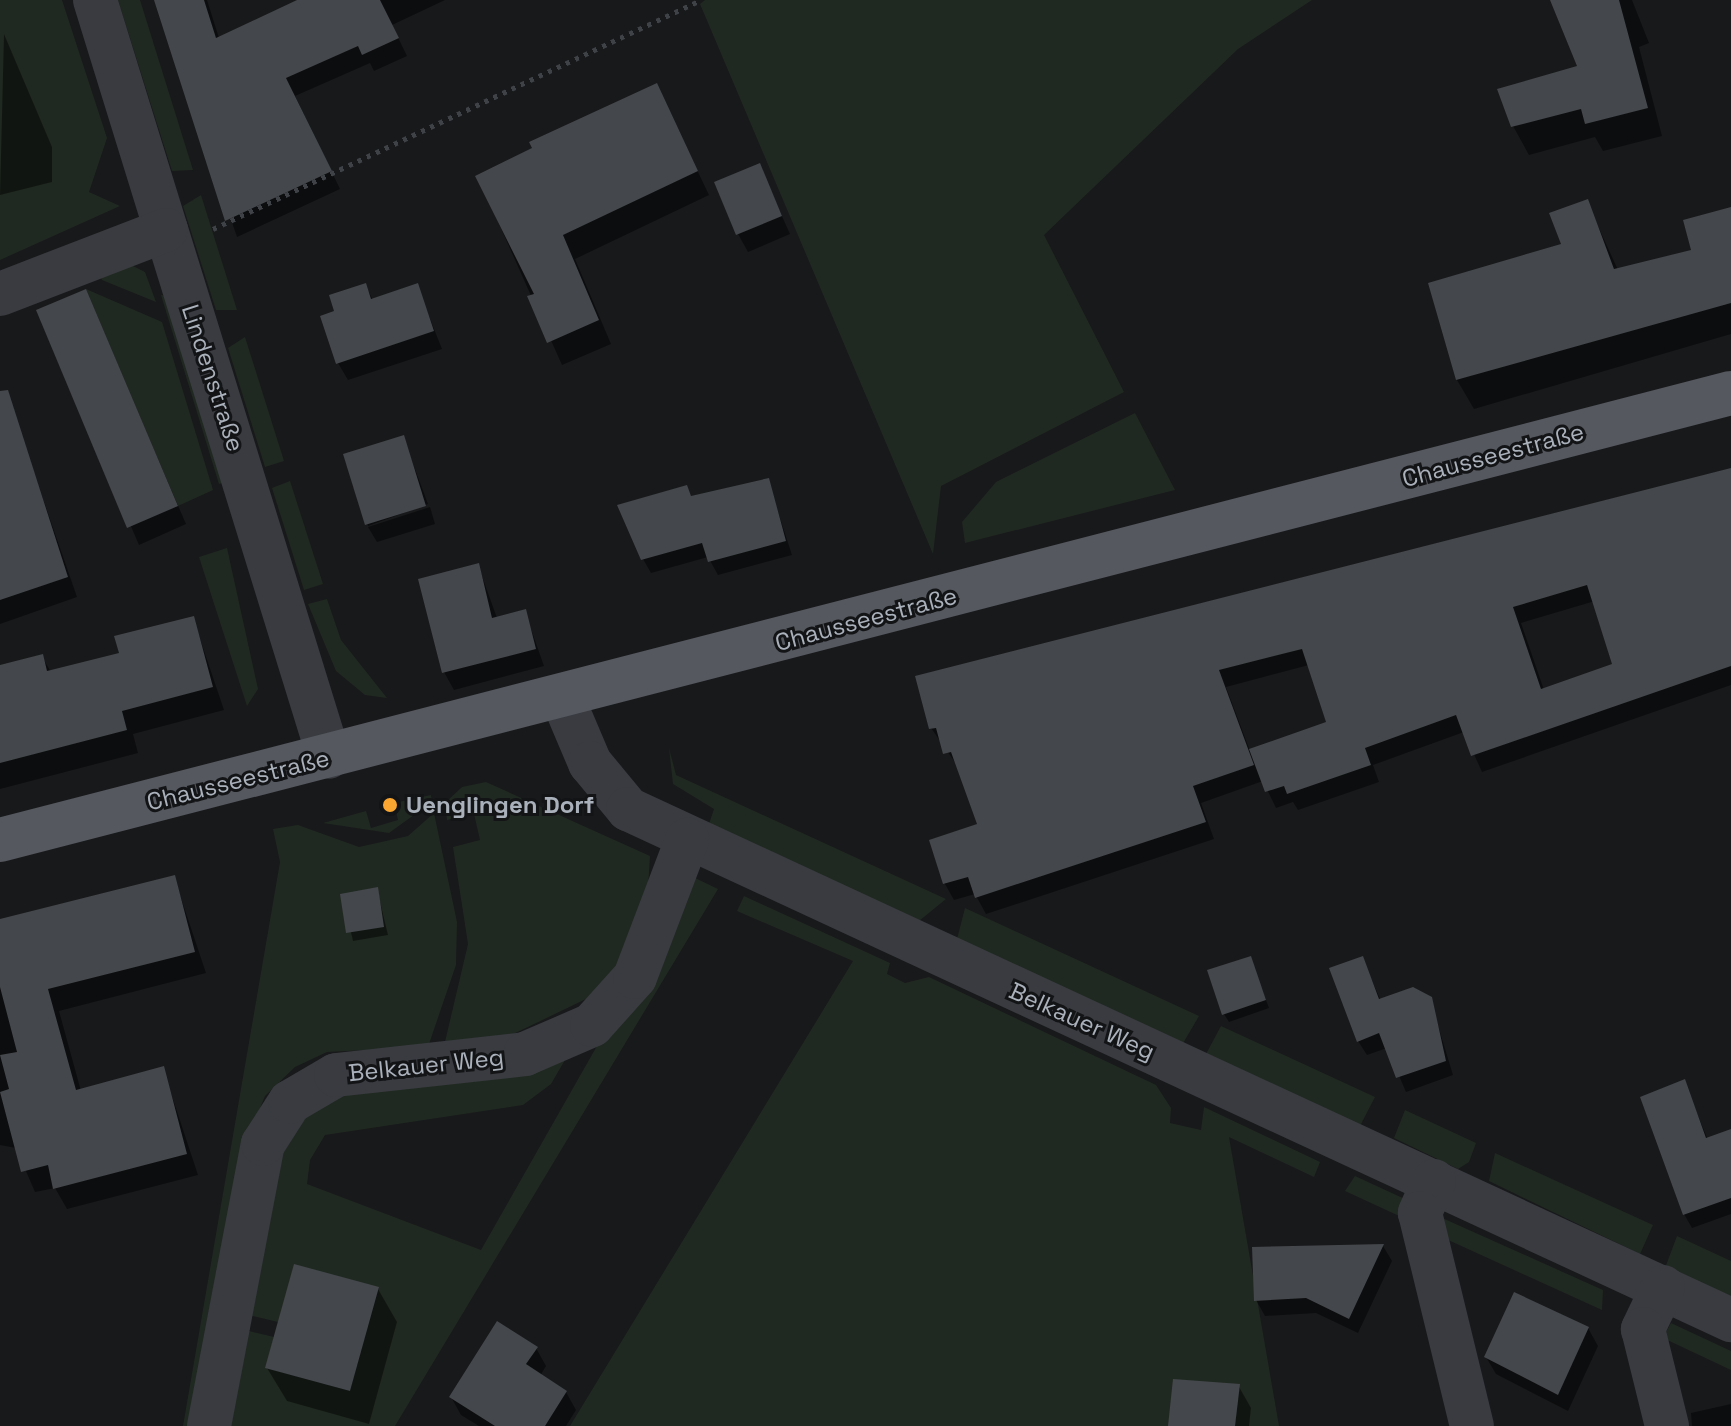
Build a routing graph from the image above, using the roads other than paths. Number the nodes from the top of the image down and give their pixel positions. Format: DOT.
graph roads {
  1 [pos="95,0"];
  2 [pos="169,239"];
  3 [pos="0,294"];
  4 [pos="1731,393"];
  5 [pos="562,697"];
  6 [pos="329,757"];
  7 [pos="0,840"];
  8 [pos="687,840"];
  9 [pos="1434,1181"];
  10 [pos="1663,1287"];
  11 [pos="1731,1320"];
  12 [pos="209,1426"];
  13 [pos="1472,1426"];
  14 [pos="1667,1426"];
  1 -- 2 [label="street, Lindenstraße"];
  2 -- 3 [label="street"];
  2 -- 6 [label="street, Lindenstraße"];
  4 -- 5 [label="main road, Chausseestraße"];
  5 -- 6 [label="main road, Chausseestraße"];
  5 -- 8 [label="street, Belkauer Weg"];
  6 -- 7 [label="main road, Chausseestraße"];
  8 -- 9 [label="street, Belkauer Weg"];
  8 -- 12 [label="street, Belkauer Weg"];
  9 -- 10 [label="street, Belkauer Weg"];
  9 -- 13 [label="street"];
  10 -- 11 [label="street, Belkauer Weg"];
  10 -- 14 [label="street"];
}
